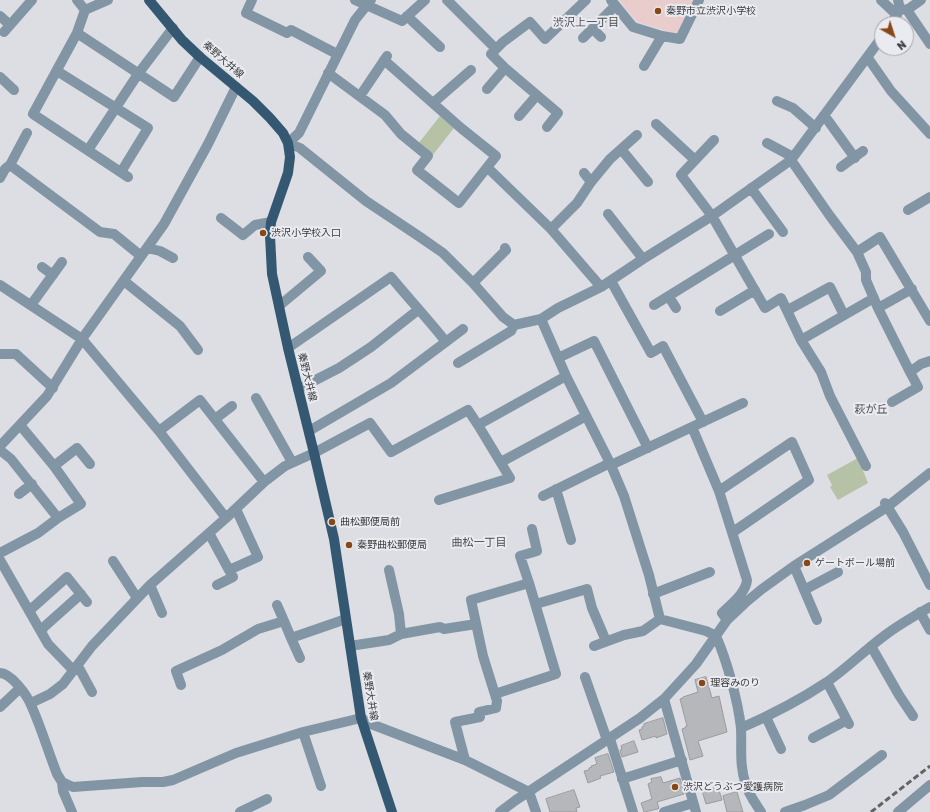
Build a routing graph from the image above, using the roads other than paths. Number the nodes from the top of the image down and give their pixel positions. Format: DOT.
graph roads {
  1 [pos="32,0"];
  2 [pos="76,0"];
  3 [pos="108,0"];
  4 [pos="148,0"];
  5 [pos="252,0"];
  6 [pos="355,0"];
  7 [pos="425,0"];
  8 [pos="447,0"];
  9 [pos="586,0"];
  10 [pos="698,0"];
  11 [pos="881,0"];
  12 [pos="921,0"];
  13 [pos="369,2"];
  14 [pos="613,3"];
  15 [pos="901,8"];
  16 [pos="86,10"];
  17 [pos="0,16"];
  18 [pos="407,16"];
  19 [pos="172,28"];
  20 [pos="593,28"];
  21 [pos="77,33"];
  22 [pos="662,36"];
  23 [pos="601,37"];
  24 [pos="583,38"];
  25 [pos="930,44"];
  26 [pos="440,47"];
  27 [pos="496,49"];
  28 [pos="874,49"];
  29 [pos="337,54"];
  30 [pos="200,58"];
  31 [pos="868,58"];
  32 [pos="644,66"];
  33 [pos="505,68"];
  34 [pos="471,70"];
  35 [pos="57,71"];
  36 [pos="328,73"];
  37 [pos="138,74"];
  38 [pos="0,77"];
  39 [pos="236,87"];
  40 [pos="487,88"];
  41 [pos="14,90"];
  42 [pos="537,95"];
  43 [pos="360,96"];
  44 [pos="776,101"];
  45 [pos="433,103"];
  46 [pos="115,108"];
  47 [pos="824,115"];
  48 [pos="519,116"];
  49 [pos="926,122"];
  50 [pos="656,124"];
  51 [pos="547,127"];
  52 [pos="816,128"];
  53 [pos="27,132"];
  54 [pos="930,134"];
  55 [pos="637,135"];
  56 [pos="714,140"];
  57 [pos="288,143"];
  58 [pos="766,143"];
  59 [pos="621,149"];
  60 [pos="88,150"];
  61 [pos="864,151"];
  62 [pos="792,158"];
  63 [pos="855,158"];
  64 [pos="695,160"];
  65 [pos="842,167"];
  66 [pos="488,168"];
  67 [pos="4,169"];
  68 [pos="584,173"];
  69 [pos="591,182"];
  70 [pos="648,182"];
  71 [pos="751,188"];
  72 [pos="930,197"];
  73 [pos="908,210"];
  74 [pos="608,214"];
  75 [pos="712,216"];
  76 [pos="221,218"];
  77 [pos="271,222"];
  78 [pos="551,229"];
  79 [pos="783,232"];
  80 [pos="770,234"];
  81 [pos="505,248"];
  82 [pos="144,252"];
  83 [pos="857,252"];
  84 [pos="736,256"];
  85 [pos="308,257"];
  86 [pos="173,258"];
  87 [pos="643,259"];
  88 [pos="62,262"];
  89 [pos="42,267"];
  90 [pos="53,275"];
  91 [pos="124,280"];
  92 [pos="611,281"];
  93 [pos="473,283"];
  94 [pos="0,284"];
  95 [pos="601,287"];
  96 [pos="912,289"];
  97 [pos="755,290"];
  98 [pos="669,297"];
  99 [pos="874,298"];
  100 [pos="31,305"];
  101 [pos="654,305"];
  102 [pos="279,306"];
  103 [pos="676,308"];
  104 [pos="878,308"];
  105 [pos="418,310"];
  106 [pos="788,310"];
  107 [pos="720,311"];
  108 [pos="844,314"];
  109 [pos="541,319"];
  110 [pos="930,321"];
  111 [pos="514,325"];
  112 [pos="463,329"];
  113 [pos="82,339"];
  114 [pos="801,340"];
  115 [pos="446,342"];
  116 [pos="288,348"];
  117 [pos="198,350"];
  118 [pos="0,354"];
  119 [pos="558,358"];
  120 [pos="930,361"];
  121 [pos="458,363"];
  122 [pos="910,372"];
  123 [pos="566,376"];
  124 [pos="53,388"];
  125 [pos="298,389"];
  126 [pos="256,398"];
  127 [pos="892,402"];
  128 [pos="743,403"];
  129 [pos="232,406"];
  130 [pos="586,416"];
  131 [pos="215,419"];
  132 [pos="703,422"];
  133 [pos="20,425"];
  134 [pos="478,425"];
  135 [pos="692,427"];
  136 [pos="309,431"];
  137 [pos="159,432"];
  138 [pos="0,446"];
  139 [pos="648,448"];
  140 [pos="0,450"];
  141 [pos="314,453"];
  142 [pos="292,462"];
  143 [pos="501,462"];
  144 [pos="90,464"];
  145 [pos="610,464"];
  146 [pos="54,466"];
  147 [pos="866,466"];
  148 [pos="930,473"];
  149 [pos="264,482"];
  150 [pos="32,484"];
  151 [pos="556,489"];
  152 [pos="719,491"];
  153 [pos="19,494"];
  154 [pos="543,496"];
  155 [pos="439,500"];
  156 [pos="886,505"];
  157 [pos="236,509"];
  158 [pos="58,518"];
  159 [pos="226,518"];
  160 [pos="532,529"];
  161 [pos="733,532"];
  162 [pos="209,533"];
  163 [pos="572,540"];
  164 [pos="0,553"];
  165 [pos="0,560"];
  166 [pos="113,561"];
  167 [pos="794,566"];
  168 [pos="229,570"];
  169 [pos="389,570"];
  170 [pos="710,572"];
  171 [pos="838,572"];
  172 [pos="529,583"];
  173 [pos="150,585"];
  174 [pos="217,585"];
  175 [pos="930,585"];
  176 [pos="804,590"];
  177 [pos="653,594"];
  178 [pos="138,598"];
  179 [pos="536,604"];
  180 [pos="277,605"];
  181 [pos="930,607"];
  182 [pos="29,611"];
  183 [pos="920,612"];
  184 [pos="162,613"];
  185 [pos="346,618"];
  186 [pos="660,619"];
  187 [pos="728,620"];
  188 [pos="817,620"];
  189 [pos="284,621"];
  190 [pos="476,624"];
  191 [pos="930,630"];
  192 [pos="41,632"];
  193 [pos="402,634"];
  194 [pos="716,636"];
  195 [pos="291,638"];
  196 [pos="606,641"];
  197 [pos="350,646"];
  198 [pos="594,646"];
  199 [pos="871,646"];
  200 [pos="300,658"];
  201 [pos="76,668"];
  202 [pos="0,673"];
  203 [pos="585,677"];
  204 [pos="827,682"];
  205 [pos="181,685"];
  206 [pos="20,688"];
  207 [pos="92,692"];
  208 [pos="495,694"];
  209 [pos="664,699"];
  210 [pos="31,703"];
  211 [pos="0,707"];
  212 [pos="913,716"];
  213 [pos="766,717"];
  214 [pos="361,718"];
  215 [pos="741,728"];
  216 [pos="303,732"];
  217 [pos="813,738"];
  218 [pos="609,739"];
  219 [pos="781,749"];
  220 [pos="882,755"];
  221 [pos="465,760"];
  222 [pos="682,760"];
  223 [pos="622,779"];
  224 [pos="62,782"];
  225 [pos="930,785"];
  226 [pos="321,786"];
  227 [pos="529,792"];
  228 [pos="267,799"];
  229 [pos="695,808"];
  230 [pos="72,812"];
  231 [pos="240,812"];
  232 [pos="392,812"];
  233 [pos="500,812"];
  234 [pos="536,812"];
  235 [pos="633,812"];
  236 [pos="664,812"];
  237 [pos="761,812"];
  238 [pos="785,812"];
  239 [pos="898,812"];
  1 -- 17 [label="street"];
  2 -- 16 [label="street"];
  3 -- 16 [label="street"];
  4 -- 19 [label="main road, 秦野大井線"];
  5 -- 29 [label="street"];
  6 -- 13 [label="street"];
  7 -- 18 [label="street"];
  8 -- 27 [label="street"];
  9 -- 27 [label="street"];
  10 -- 22 [label="street"];
  11 -- 15 [label="street"];
  12 -- 15 [label="street"];
  13 -- 18 [label="street"];
  13 -- 29 [label="street"];
  14 -- 20 [label="street"];
  14 -- 22 [label="street"];
  15 -- 25 [label="street"];
  16 -- 21 [label="street"];
  18 -- 26 [label="street"];
  19 -- 30 [label="main road, 秦野大井線"];
  19 -- 37 [label="street"];
  20 -- 23 [label="street"];
  20 -- 24 [label="street"];
  21 -- 35 [label="street"];
  21 -- 37 [label="street"];
  22 -- 32 [label="street"];
  27 -- 33 [label="street"];
  28 -- 31 [label="street"];
  29 -- 36 [label="street"];
  30 -- 37 [label="street"];
  30 -- 39 [label="main road, 秦野大井線"];
  31 -- 47 [label="street"];
  31 -- 49 [label="street"];
  33 -- 40 [label="street"];
  33 -- 42 [label="street"];
  34 -- 45 [label="street"];
  35 -- 46 [label="street"];
  35 -- 60 [label="street"];
  36 -- 43 [label="street"];
  36 -- 57 [label="street"];
  37 -- 46 [label="street"];
  38 -- 41 [label="street"];
  39 -- 57 [label="main road, 秦野大井線"];
  39 -- 82 [label="street"];
  42 -- 48 [label="street"];
  42 -- 51 [label="street"];
  43 -- 45 [label="street"];
  43 -- 66 [label="street"];
  44 -- 52 [label="street"];
  45 -- 66 [label="street"];
  46 -- 60 [label="street"];
  46 -- 60 [label="street"];
  47 -- 52 [label="street"];
  47 -- 63 [label="street"];
  49 -- 54 [label="street"];
  50 -- 64 [label="street"];
  52 -- 62 [label="street"];
  53 -- 67 [label="street"];
  55 -- 59 [label="street"];
  56 -- 64 [label="street"];
  57 -- 77 [label="main road, 秦野大井線"];
  57 -- 93 [label="street"];
  58 -- 62 [label="street"];
  59 -- 69 [label="street"];
  59 -- 70 [label="street"];
  61 -- 63 [label="street"];
  62 -- 71 [label="street"];
  62 -- 83 [label="street"];
  63 -- 65 [label="street"];
  64 -- 75 [label="street"];
  66 -- 78 [label="street"];
  67 -- 82 [label="street"];
  68 -- 69 [label="street"];
  69 -- 78 [label="street"];
  71 -- 75 [label="street"];
  71 -- 79 [label="street"];
  72 -- 73 [label="street"];
  74 -- 87 [label="street"];
  75 -- 84 [label="street"];
  75 -- 87 [label="street"];
  76 -- 77 [label="street"];
  77 -- 102 [label="main road, 秦野大井線"];
  78 -- 95 [label="street"];
  80 -- 84 [label="street"];
  81 -- 93 [label="street"];
  82 -- 86 [label="street"];
  82 -- 91 [label="street"];
  83 -- 96 [label="street"];
  83 -- 99 [label="street"];
  84 -- 97 [label="street"];
  84 -- 98 [label="street"];
  85 -- 102 [label="street"];
  87 -- 92 [label="street"];
  88 -- 90 [label="street"];
  89 -- 90 [label="street"];
  90 -- 100 [label="street"];
  91 -- 113 [label="street"];
  91 -- 117 [label="street"];
  92 -- 95 [label="street"];
  92 -- 132 [label="street"];
  93 -- 111 [label="street"];
  94 -- 100 [label="street"];
  95 -- 109 [label="street"];
  96 -- 104 [label="street"];
  96 -- 110 [label="street"];
  97 -- 106 [label="street"];
  97 -- 107 [label="street"];
  98 -- 101 [label="street"];
  98 -- 103 [label="street"];
  99 -- 104 [label="street"];
  99 -- 108 [label="street"];
  100 -- 113 [label="street"];
  102 -- 116 [label="main road, 秦野大井線"];
  104 -- 122 [label="street"];
  105 -- 115 [label="street"];
  105 -- 116 [label="street"];
  105 -- 125 [label="street"];
  106 -- 108 [label="street"];
  106 -- 114 [label="street"];
  108 -- 114 [label="street"];
  109 -- 111 [label="street"];
  109 -- 119 [label="street"];
  111 -- 121 [label="street"];
  112 -- 115 [label="street"];
  113 -- 124 [label="street"];
  113 -- 137 [label="street"];
  114 -- 147 [label="street"];
  115 -- 136 [label="street"];
  116 -- 125 [label="main road, 秦野大井線"];
  118 -- 124 [label="street"];
  119 -- 123 [label="street"];
  119 -- 139 [label="street"];
  120 -- 122 [label="street"];
  122 -- 127 [label="street"];
  123 -- 130 [label="street"];
  123 -- 134 [label="street"];
  124 -- 133 [label="street"];
  125 -- 136 [label="main road, 秦野大井線"];
  126 -- 142 [label="street"];
  128 -- 132 [label="street"];
  129 -- 131 [label="street"];
  130 -- 143 [label="street"];
  130 -- 145 [label="street"];
  131 -- 137 [label="street"];
  131 -- 149 [label="street"];
  132 -- 135 [label="street"];
  133 -- 138 [label="street"];
  133 -- 146 [label="street"];
  134 -- 141 [label="street"];
  134 -- 143 [label="street"];
  135 -- 139 [label="street"];
  135 -- 152 [label="street"];
  136 -- 141 [label="main road, 秦野大井線"];
  137 -- 159 [label="street"];
  139 -- 145 [label="street"];
  140 -- 150 [label="street"];
  141 -- 142 [label="street"];
  141 -- 185 [label="main road, 秦野大井線"];
  142 -- 149 [label="street"];
  143 -- 155 [label="street"];
  144 -- 146 [label="street"];
  145 -- 151 [label="street"];
  145 -- 177 [label="street"];
  146 -- 158 [label="street"];
  148 -- 156 [label="street"];
  149 -- 157 [label="street"];
  150 -- 153 [label="street"];
  150 -- 158 [label="street"];
  151 -- 154 [label="street"];
  151 -- 163 [label="street"];
  152 -- 161 [label="street"];
  152 -- 161 [label="street"];
  156 -- 167 [label="street"];
  156 -- 175 [label="street"];
  157 -- 159 [label="street"];
  157 -- 168 [label="street"];
  158 -- 164 [label="street"];
  159 -- 162 [label="street"];
  160 -- 172 [label="street"];
  161 -- 187 [label="street"];
  162 -- 168 [label="street"];
  162 -- 173 [label="street"];
  165 -- 182 [label="street"];
  166 -- 178 [label="street"];
  167 -- 176 [label="street"];
  167 -- 187 [label="street"];
  168 -- 174 [label="street"];
  169 -- 193 [label="street"];
  170 -- 177 [label="street"];
  171 -- 176 [label="street"];
  172 -- 179 [label="street"];
  172 -- 190 [label="street"];
  173 -- 178 [label="street"];
  173 -- 184 [label="street"];
  176 -- 188 [label="street"];
  177 -- 186 [label="street"];
  178 -- 201 [label="street"];
  179 -- 196 [label="street"];
  179 -- 208 [label="street"];
  180 -- 189 [label="street"];
  181 -- 183 [label="street"];
  182 -- 192 [label="street"];
  182 -- 192 [label="street"];
  183 -- 191 [label="street"];
  183 -- 199 [label="street"];
  185 -- 195 [label="street"];
  185 -- 197 [label="main road, 秦野大井線"];
  186 -- 194 [label="street"];
  186 -- 196 [label="street"];
  187 -- 194 [label="street"];
  189 -- 195 [label="street"];
  189 -- 205 [label="street"];
  190 -- 193 [label="street"];
  190 -- 208 [label="street"];
  192 -- 201 [label="street"];
  193 -- 197 [label="street"];
  194 -- 209 [label="street"];
  194 -- 215 [label="street"];
  195 -- 200 [label="street"];
  196 -- 198 [label="street"];
  197 -- 214 [label="main road, 秦野大井線"];
  199 -- 204 [label="street"];
  199 -- 212 [label="street"];
  201 -- 207 [label="street"];
  201 -- 210 [label="street"];
  202 -- 206 [label="street"];
  203 -- 218 [label="street"];
  204 -- 213 [label="street"];
  204 -- 217 [label="street"];
  206 -- 210 [label="street"];
  206 -- 211 [label="street"];
  208 -- 221 [label="street"];
  209 -- 218 [label="street"];
  209 -- 222 [label="street"];
  210 -- 224 [label="street"];
  213 -- 215 [label="street"];
  213 -- 219 [label="street"];
  214 -- 216 [label="street"];
  214 -- 221 [label="street"];
  214 -- 232 [label="main road, 秦野大井線"];
  215 -- 237 [label="street"];
  216 -- 224 [label="street"];
  216 -- 226 [label="street"];
  218 -- 223 [label="street"];
  218 -- 227 [label="street"];
  220 -- 238 [label="street"];
  221 -- 227 [label="street"];
  222 -- 223 [label="street"];
  222 -- 229 [label="street"];
  223 -- 235 [label="street"];
  224 -- 230 [label="street"];
  225 -- 239 [label="street"];
  227 -- 233 [label="street"];
  227 -- 234 [label="street"];
  228 -- 231 [label="street"];
  229 -- 236 [label="street"];
}
